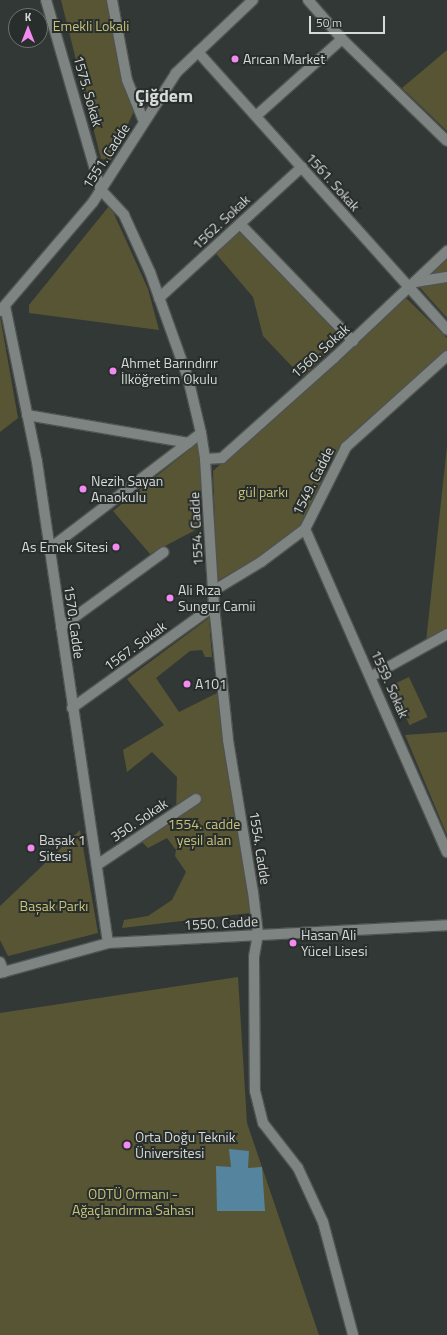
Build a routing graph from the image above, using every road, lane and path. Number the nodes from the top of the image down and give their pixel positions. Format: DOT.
graph roads {
  1 [pos="46,0"];
  2 [pos="112,0"];
  3 [pos="253,0"];
  4 [pos="308,0"];
  5 [pos="342,39"];
  6 [pos="198,52"];
  7 [pos="256,116"];
  8 [pos="144,122"];
  9 [pos="447,141"];
  10 [pos="302,167"];
  11 [pos="101,190"];
  12 [pos="240,224"];
  13 [pos="447,251"];
  14 [pos="447,277"];
  15 [pos="412,285"];
  16 [pos="159,298"];
  17 [pos="3,308"];
  18 [pos="447,330"];
  19 [pos="353,341"];
  20 [pos="447,356"];
  21 [pos="27,415"];
  22 [pos="201,433"];
  23 [pos="189,443"];
  24 [pos="205,459"];
  25 [pos="305,529"];
  26 [pos="49,549"];
  27 [pos="164,552"];
  28 [pos="213,591"];
  29 [pos="214,606"];
  30 [pos="60,627"];
  31 [pos="447,634"];
  32 [pos="372,676"];
  33 [pos="72,708"];
  34 [pos="196,799"];
  35 [pos="447,852"];
  36 [pos="97,865"];
  37 [pos="447,925"];
  38 [pos="258,934"];
  39 [pos="108,943"];
  40 [pos="0,962"];
  41 [pos="2,973"];
  42 [pos="353,1335"];
  1 -- 11 [label="street, 1575. Sokak"];
  2 -- 8 [label="street"];
  3 -- 6 [label="street, 1551. Cadde"];
  4 -- 5 [label="street"];
  5 -- 7 [label="street"];
  5 -- 9 [label="street"];
  6 -- 7 [label="street, 1561. Sokak"];
  6 -- 8 [label="street, 1551. Cadde"];
  7 -- 10 [label="street, 1561. Sokak"];
  8 -- 11 [label="street, 1551. Cadde"];
  10 -- 12 [label="street, 1562. Sokak"];
  10 -- 15 [label="street, 1561. Sokak"];
  11 -- 16 [label="street, 1554. Cadde"];
  11 -- 17 [label="street, 1551. Cadde"];
  12 -- 16 [label="street, 1562. Sokak"];
  12 -- 19 [label="street"];
  13 -- 15 [label="street, 1560. Sokak"];
  14 -- 15 [label="street"];
  15 -- 18 [label="street, 1561. Sokak"];
  15 -- 19 [label="street, 1560. Sokak"];
  16 -- 22 [label="street, 1554. Cadde"];
  17 -- 21 [label="street, 1570. Cadde"];
  19 -- 24 [label="street, 1560. Sokak"];
  20 -- 25 [label="street, 1549. Cadde"];
  21 -- 23 [label="street"];
  21 -- 26 [label="street, 1570. Cadde"];
  22 -- 23 [label="street"];
  22 -- 24 [label="street, 1554. Cadde"];
  23 -- 26 [label="street"];
  24 -- 28 [label="street, 1554. Cadde"];
  25 -- 28 [label="street, 1549. Cadde"];
  25 -- 32 [label="street, 1559. Sokak"];
  26 -- 30 [label="street, 1570. Cadde"];
  27 -- 30 [label="street"];
  28 -- 29 [label="street, 1554. Cadde"];
  29 -- 33 [label="street, 1567. Sokak"];
  29 -- 38 [label="street, 1554. Cadde"];
  30 -- 33 [label="street, 1570. Cadde"];
  31 -- 32 [label="street"];
  32 -- 35 [label="street, 1559. Sokak"];
  33 -- 36 [label="street, 1570. Cadde"];
  34 -- 36 [label="street, 350. Sokak"];
  36 -- 39 [label="street, 1570. Cadde"];
  37 -- 38 [label="street, 1550. Cadde"];
  38 -- 39 [label="street, 1550. Cadde"];
  38 -- 42 [label="street, 1554. Cadde"];
  39 -- 41 [label="street, 1550. Cadde"];
  40 -- 41 [label="street"];
}
